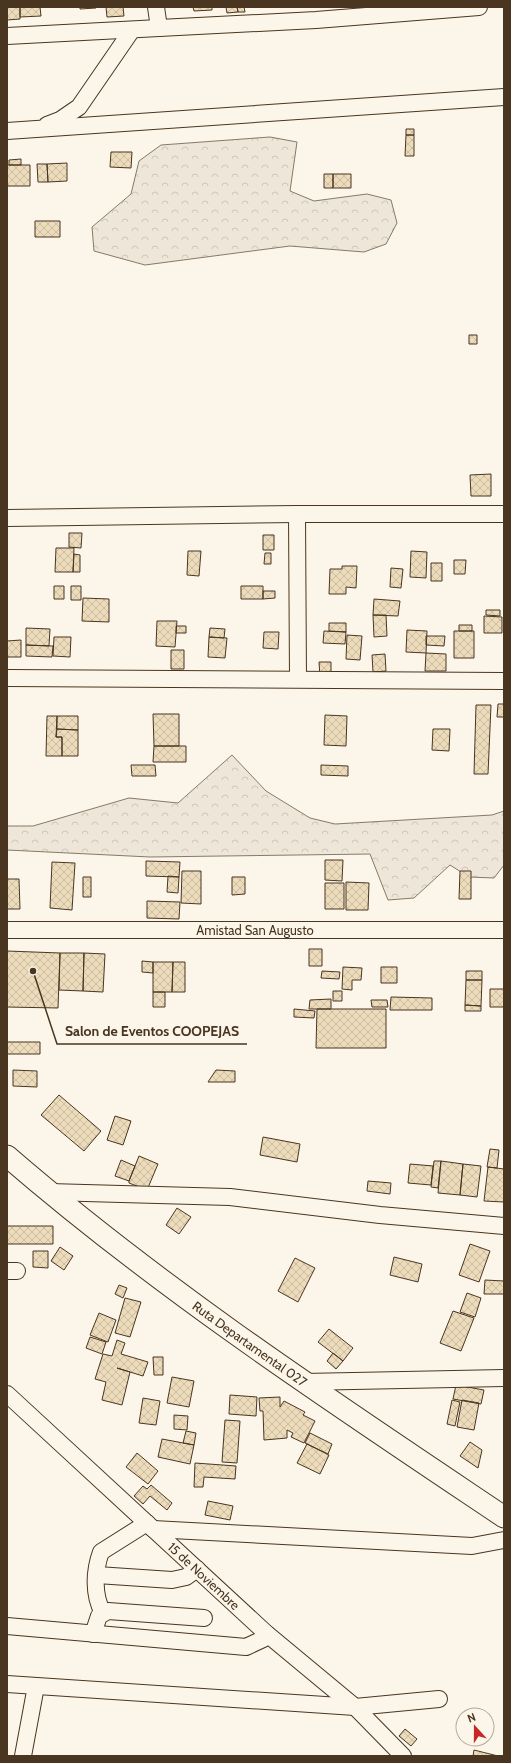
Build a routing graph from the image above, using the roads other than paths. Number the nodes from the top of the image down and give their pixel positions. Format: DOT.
graph roads {
  1 [pos="156,7"];
  2 [pos="479,7"];
  3 [pos="316,13"];
  4 [pos="159,28"];
  5 [pos="132,30"];
  6 [pos="7,36"];
  7 [pos="504,97"];
  8 [pos="28,130"];
  9 [pos="7,131"];
  10 [pos="297,514"];
  11 [pos="504,514"];
  12 [pos="7,518"];
  13 [pos="7,678"];
  14 [pos="298,679"];
  15 [pos="504,681"];
  16 [pos="7,930"];
  17 [pos="504,930"];
  18 [pos="7,1156"];
  19 [pos="49,1192"];
  20 [pos="504,1226"];
  21 [pos="504,1378"];
  22 [pos="303,1382"];
  23 [pos="7,1394"];
  24 [pos="504,1517"];
  25 [pos="150,1526"];
  26 [pos="504,1540"];
  27 [pos="197,1570"];
  28 [pos="97,1575"];
  29 [pos="103,1613"];
  30 [pos="204,1618"];
  31 [pos="7,1626"];
  32 [pos="93,1634"];
  33 [pos="267,1634"];
  34 [pos="7,1684"];
  35 [pos="36,1686"];
  36 [pos="438,1699"];
  37 [pos="355,1707"];
  38 [pos="23,1756"];
  39 [pos="403,1756"];
  1 -- 4 [label="street"];
  2 -- 3 [label="street"];
  3 -- 4 [label="street"];
  4 -- 5 [label="street"];
  5 -- 6 [label="street"];
  5 -- 8 [label="street"];
  7 -- 8 [label="street"];
  8 -- 9 [label="street"];
  10 -- 11 [label="street"];
  10 -- 12 [label="street"];
  10 -- 14 [label="street"];
  13 -- 14 [label="street"];
  14 -- 15 [label="street"];
  16 -- 17 [label="street, Amistad San Augusto"];
  18 -- 19 [label="main road, Ruta Departamental 027"];
  19 -- 20 [label="street"];
  19 -- 22 [label="main road, Ruta Departamental 027"];
  21 -- 22 [label="street"];
  22 -- 24 [label="main road, Ruta Departamental 027"];
  23 -- 25 [label="street, 15 de Noviembre"];
  25 -- 26 [label="street"];
  25 -- 27 [label="street, 15 de Noviembre"];
  25 -- 28 [label="street"];
  27 -- 28 [label="street"];
  27 -- 33 [label="street, 15 de Noviembre"];
  28 -- 29 [label="street"];
  29 -- 30 [label="street"];
  29 -- 32 [label="street"];
  31 -- 32 [label="street"];
  32 -- 33 [label="street"];
  33 -- 37 [label="street, 15 de Noviembre"];
  34 -- 35 [label="street"];
  35 -- 37 [label="street"];
  35 -- 38 [label="street"];
  36 -- 37 [label="street"];
  37 -- 39 [label="street, 15 de Noviembre"];
}
